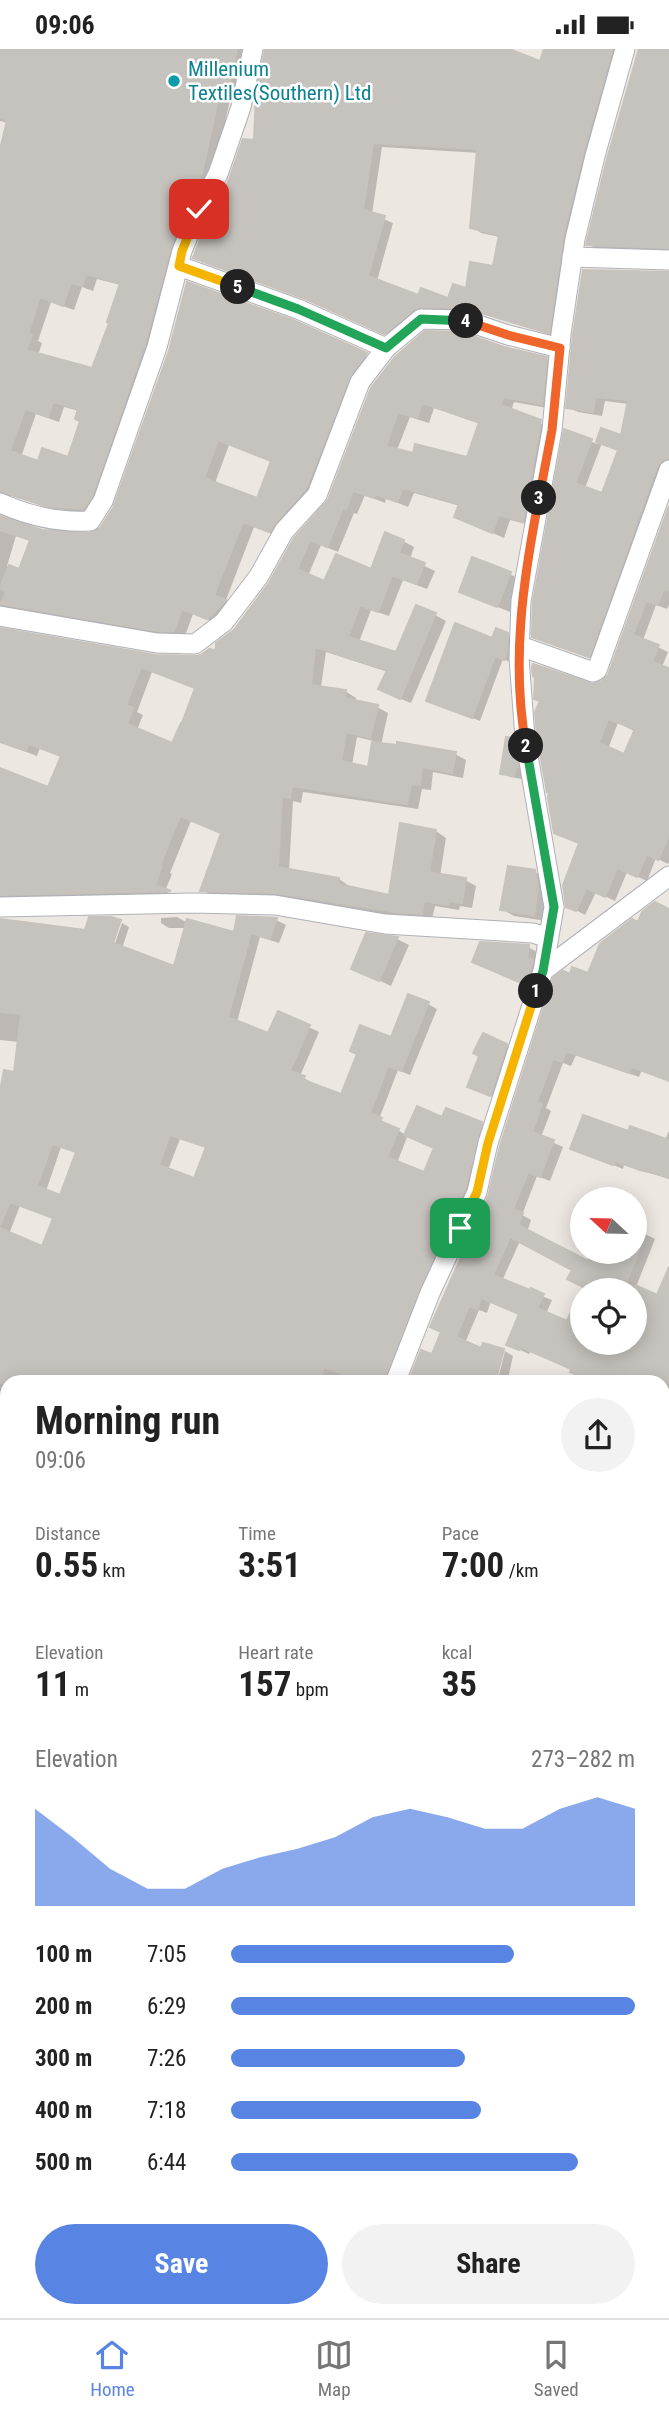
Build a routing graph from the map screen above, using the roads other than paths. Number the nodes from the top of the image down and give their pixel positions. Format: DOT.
graph roads {
  1 [pos="253,49"];
  2 [pos="625,49"];
  3 [pos="572,257"];
  4 [pos="669,260"];
  5 [pos="179,266"];
  6 [pos="386,348"];
  7 [pos="560,348"];
  8 [pos="669,470"];
  9 [pos="0,503"];
  10 [pos="0,615"];
  11 [pos="520,646"];
  12 [pos="669,876"];
  13 [pos="0,907"];
  14 [pos="548,938"];
  15 [pos="543,971"];
  16 [pos="398,1375"];
  1 -- 5 [label="street"];
  2 -- 3 [label="street"];
  3 -- 4 [label="street"];
  3 -- 7 [label="street"];
  5 -- 6 [label="street"];
  5 -- 9 [label="street"];
  6 -- 7 [label="street"];
  6 -- 10 [label="street"];
  7 -- 11 [label="street"];
  8 -- 11 [label="street"];
  11 -- 14 [label="street"];
  12 -- 15 [label="street"];
  13 -- 14 [label="street"];
  14 -- 15 [label="street"];
  15 -- 16 [label="street"];
}
